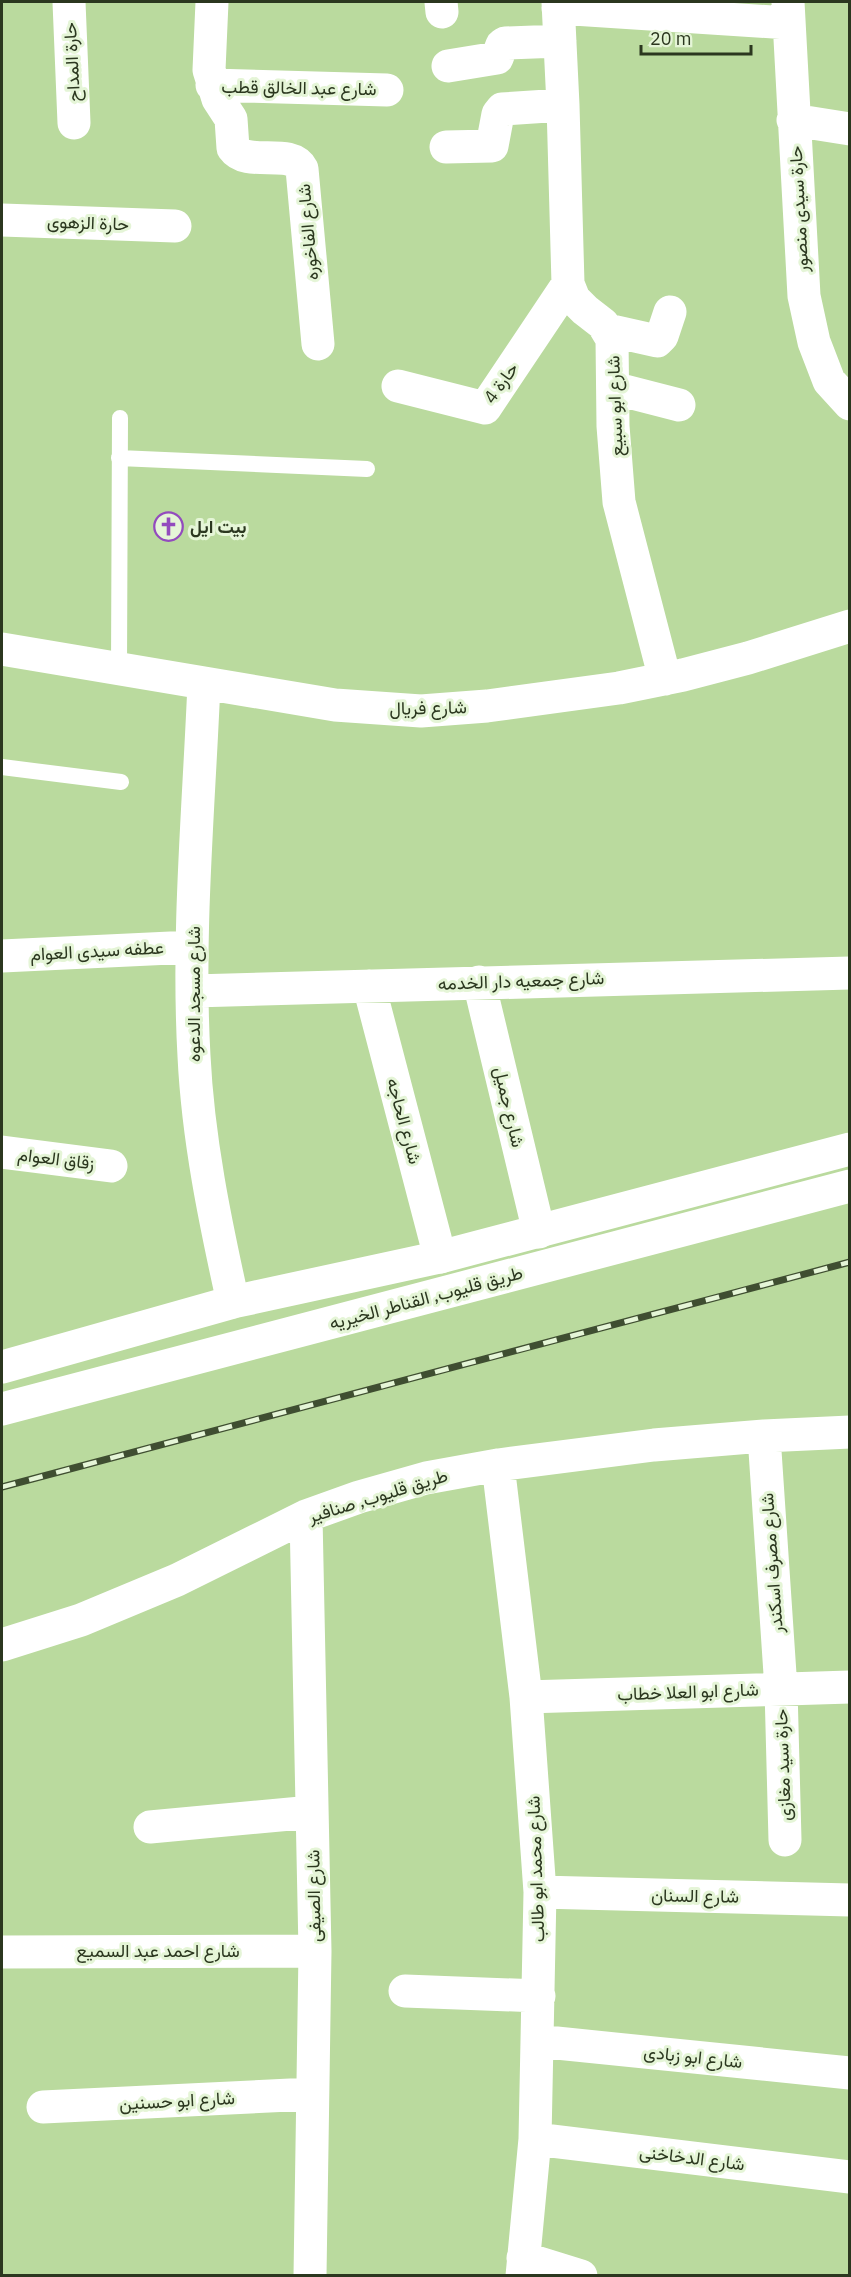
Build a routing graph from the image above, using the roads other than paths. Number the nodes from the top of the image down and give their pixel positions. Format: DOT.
graph roads {
  1 [pos="69,2"];
  2 [pos="212,2"];
  3 [pos="558,5"];
  4 [pos="788,12"];
  5 [pos="560,41"];
  6 [pos="448,66"];
  7 [pos="212,85"];
  8 [pos="387,90"];
  9 [pos="564,105"];
  10 [pos="794,120"];
  11 [pos="74,123"];
  12 [pos="849,129"];
  13 [pos="446,147"];
  14 [pos="2,220"];
  15 [pos="175,226"];
  16 [pos="568,284"];
  17 [pos="670,312"];
  18 [pos="608,330"];
  19 [pos="318,344"];
  20 [pos="398,386"];
  21 [pos="613,388"];
  22 [pos="849,404"];
  23 [pos="679,405"];
  24 [pos="120,418"];
  25 [pos="119,458"];
  26 [pos="367,469"];
  27 [pos="849,626"];
  28 [pos="2,649"];
  29 [pos="119,669"];
  30 [pos="665,679"];
  31 [pos="204,683"];
  32 [pos="2,767"];
  33 [pos="121,782"];
  34 [pos="192,947"];
  35 [pos="2,956"];
  36 [pos="849,973"];
  37 [pos="479,982"];
  38 [pos="369,986"];
  39 [pos="193,991"];
  40 [pos="849,1149"];
  41 [pos="2,1152"];
  42 [pos="111,1166"];
  43 [pos="849,1186"];
  44 [pos="539,1232"];
  45 [pos="440,1257"];
  46 [pos="233,1302"];
  47 [pos="2,1367"];
  48 [pos="2,1409"];
  49 [pos="849,1432"];
  50 [pos="764,1436"];
  51 [pos="498,1465"];
  52 [pos="306,1516"];
  53 [pos="2,1645"];
  54 [pos="849,1687"];
  55 [pos="781,1689"];
  56 [pos="526,1698"];
  57 [pos="312,1812"];
  58 [pos="150,1827"];
  59 [pos="785,1840"];
  60 [pos="540,1892"];
  61 [pos="849,1900"];
  62 [pos="315,1951"];
  63 [pos="2,1952"];
  64 [pos="405,1991"];
  65 [pos="538,1996"];
  66 [pos="537,2041"];
  67 [pos="849,2073"];
  68 [pos="311,2094"];
  69 [pos="43,2107"];
  70 [pos="535,2139"];
  71 [pos="849,2177"];
  72 [pos="523,2267"];
  73 [pos="310,2276"];
  74 [pos="581,2276"];
  1 -- 11 [label="street, حارة المداح"];
  2 -- 7 [label="street, شارع الفاخوره"];
  3 -- 4 [label="street"];
  3 -- 5 [label="street"];
  4 -- 10 [label="street, حارة سيدى منصور"];
  5 -- 6 [label="street"];
  5 -- 9 [label="street"];
  7 -- 8 [label="street, شارع عبد الخالق قطب"];
  7 -- 19 [label="street, شارع الفاخوره"];
  9 -- 13 [label="street"];
  9 -- 16 [label="street"];
  10 -- 12 [label="street"];
  10 -- 22 [label="street, حارة سيدى منصور"];
  14 -- 15 [label="street, حارة الزهوى"];
  16 -- 18 [label="street, شارع ابو سبيع"];
  16 -- 20 [label="street, حارة 4"];
  17 -- 18 [label="street"];
  18 -- 21 [label="street, شارع ابو سبيع"];
  21 -- 23 [label="street"];
  21 -- 30 [label="street, شارع ابو سبيع"];
  24 -- 25 [label="lane"];
  25 -- 26 [label="lane"];
  25 -- 29 [label="lane"];
  27 -- 30 [label="street, شارع فريال"];
  28 -- 29 [label="street, شارع فريال"];
  29 -- 31 [label="street, شارع فريال"];
  30 -- 31 [label="street, شارع فريال"];
  31 -- 34 [label="street, شارع مسجد الدعوه"];
  32 -- 33 [label="lane"];
  34 -- 35 [label="street, عطفه سيدى العوام"];
  34 -- 39 [label="street, شارع مسجد الدعوه"];
  36 -- 37 [label="street, شارع جمعيه دار الخدمه"];
  37 -- 38 [label="street, شارع جمعيه دار الخدمه"];
  37 -- 44 [label="street, شارع جميل"];
  38 -- 39 [label="street, شارع جمعيه دار الخدمه"];
  38 -- 45 [label="street, شارع الحاجه"];
  39 -- 46 [label="street, شارع مسجد الدعوه"];
  40 -- 44 [label="street, طريق قليوب, القناطر الخيريه"];
  41 -- 42 [label="street, زقاق العوام"];
  43 -- 48 [label="street, طريق قليوب, القناطر الخيريه"];
  44 -- 45 [label="street, طريق قليوب, القناطر الخيريه"];
  45 -- 46 [label="street, طريق قليوب, القناطر الخيريه"];
  46 -- 47 [label="street, طريق قليوب, القناطر الخيريه"];
  49 -- 50 [label="street, طريق قليوب, صنافير"];
  50 -- 51 [label="street, طريق قليوب, صنافير"];
  50 -- 55 [label="street, شارع مصرف اسكندر"];
  51 -- 52 [label="street, طريق قليوب, صنافير"];
  51 -- 56 [label="street, شارع محمد ابو طالب"];
  52 -- 53 [label="street, طريق قليوب, صنافير"];
  52 -- 57 [label="street, شارع الصيفى"];
  54 -- 55 [label="street, شارع ابو العلا خطاب"];
  55 -- 56 [label="street, شارع ابو العلا خطاب"];
  55 -- 59 [label="street, حارة سيد مغازى"];
  56 -- 60 [label="street, شارع محمد ابو طالب"];
  57 -- 58 [label="street"];
  57 -- 62 [label="street, شارع الصيفى"];
  60 -- 61 [label="street, شارع السنان"];
  60 -- 65 [label="street, شارع محمد ابو طالب"];
  62 -- 63 [label="street, شارع احمد عبد السميع"];
  62 -- 68 [label="street, شارع الصيفى"];
  64 -- 65 [label="street"];
  65 -- 66 [label="street, شارع محمد ابو طالب"];
  66 -- 67 [label="street, شارع ابو زبادى"];
  66 -- 70 [label="street, شارع محمد ابو طالب"];
  68 -- 69 [label="street, شارع ابو حسنين"];
  68 -- 73 [label="street, شارع الصيفى"];
  70 -- 71 [label="street, شارع الدخاخنى"];
  70 -- 72 [label="street, شارع محمد ابو طالب"];
  72 -- 74 [label="street"];
}
